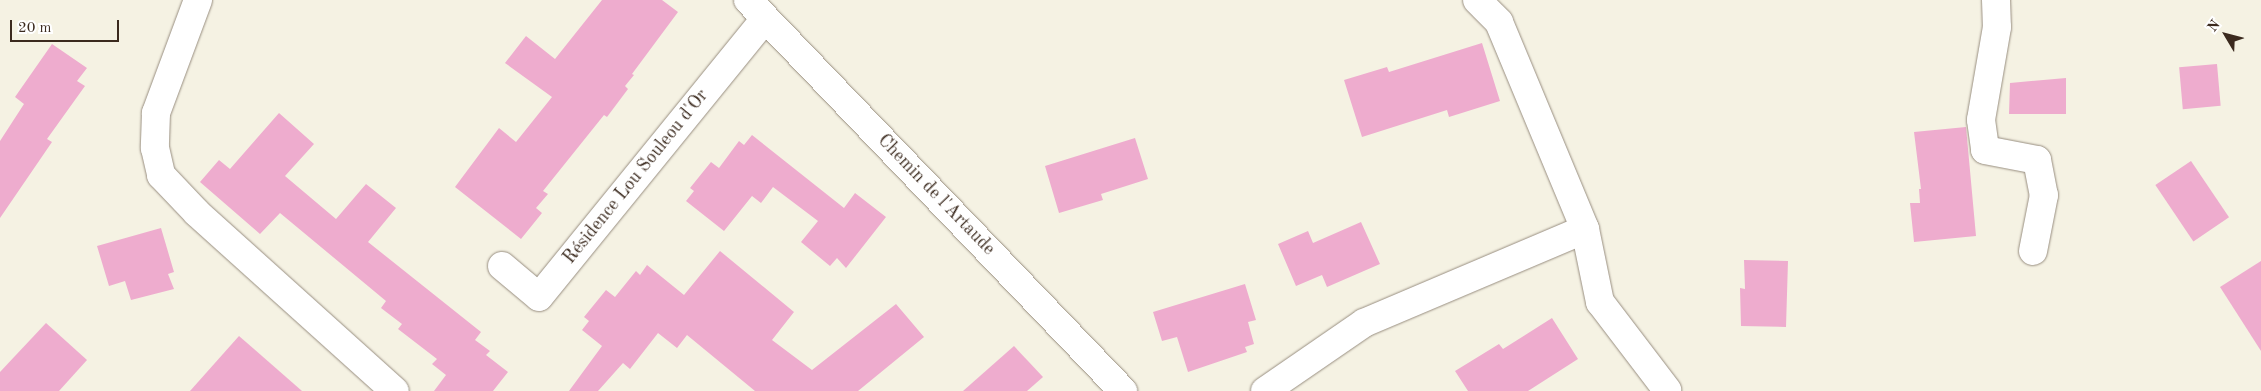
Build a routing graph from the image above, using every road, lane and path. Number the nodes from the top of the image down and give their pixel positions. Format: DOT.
graph roads {
  1 [pos="198,0"];
  2 [pos="1477,0"];
  3 [pos="1996,0"];
  4 [pos="756,10"];
  5 [pos="1585,229"];
  6 [pos="2033,251"];
  7 [pos="502,266"];
  8 [pos="1667,390"];
  9 [pos="395,391"];
  10 [pos="1123,391"];
  11 [pos="1265,391"];
  1 -- 9 [label="street"];
  2 -- 5 [label="street"];
  3 -- 6 [label="street"];
  4 -- 7 [label="street, Résidence Lou Souleou d'Or"];
  4 -- 10 [label="street, Chemin de l'Artaude"];
  5 -- 8 [label="street"];
  5 -- 11 [label="street"];
}
